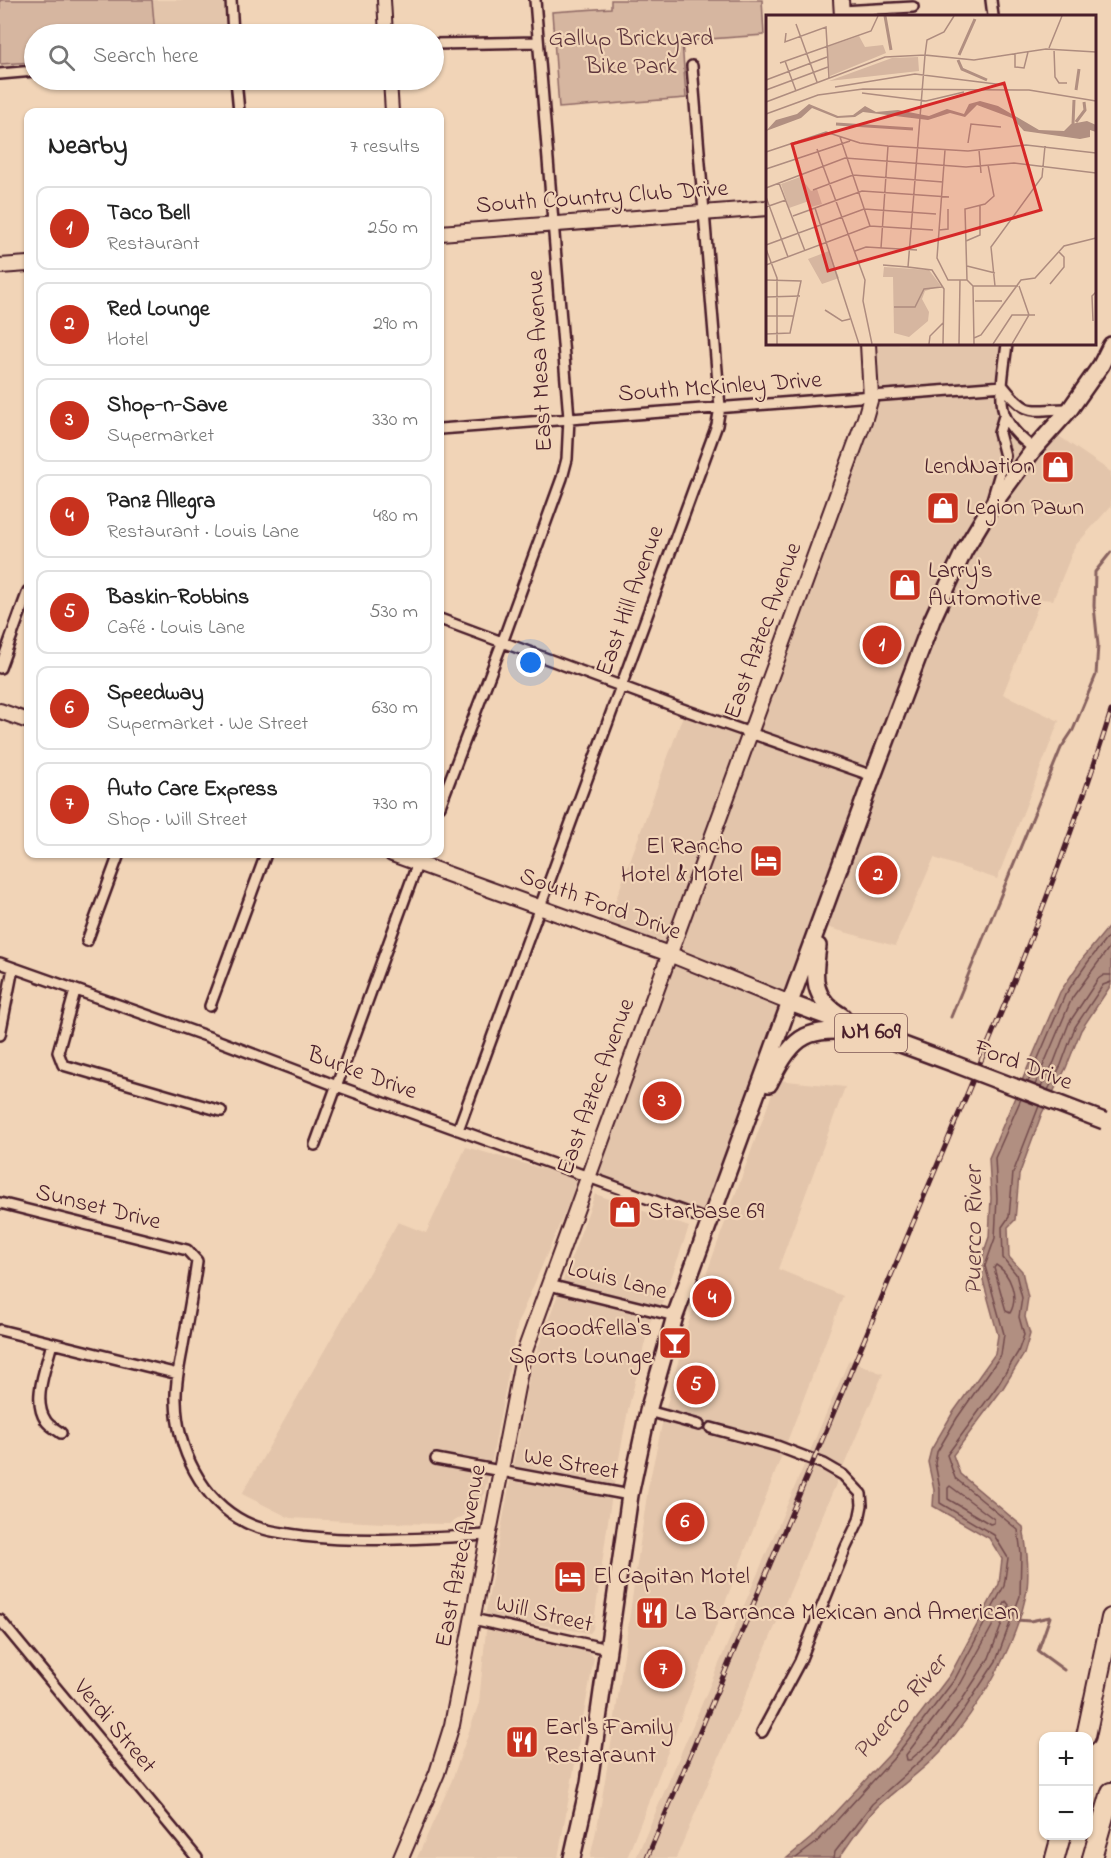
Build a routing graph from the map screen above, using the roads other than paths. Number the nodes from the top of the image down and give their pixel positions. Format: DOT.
graph roads {
  1 [pos="231,0"];
  2 [pos="384,0"];
  3 [pos="535,0"];
  4 [pos="992,0"];
  5 [pos="913,7"];
  6 [pos="842,9"];
  7 [pos="993,15"];
  8 [pos="232,24"];
  9 [pos="385,24"];
  10 [pos="537,42"];
  11 [pos="444,44"];
  12 [pos="692,66"];
  13 [pos="24,72"];
  14 [pos="0,74"];
  15 [pos="238,90"];
  16 [pos="391,90"];
  17 [pos="239,108"];
  18 [pos="392,108"];
  19 [pos="766,208"];
  20 [pos="703,213"];
  21 [pos="553,224"];
  22 [pos="444,233"];
  23 [pos="24,264"];
  24 [pos="0,266"];
  25 [pos="868,345"];
  26 [pos="1007,345"];
  27 [pos="1111,345"];
  28 [pos="1003,386"];
  29 [pos="871,398"];
  30 [pos="720,407"];
  31 [pos="1070,409"];
  32 [pos="1004,416"];
  33 [pos="569,418"];
  34 [pos="444,429"];
  35 [pos="1034,448"];
  36 [pos="988,511"];
  37 [pos="24,602"];
  38 [pos="444,621"];
  39 [pos="502,643"];
  40 [pos="0,668"];
  41 [pos="621,687"];
  42 [pos="0,711"];
  43 [pos="24,720"];
  44 [pos="750,733"];
  45 [pos="873,776"];
  46 [pos="444,795"];
  47 [pos="117,858"];
  48 [pos="265,858"];
  49 [pos="420,858"];
  50 [pos="830,894"];
  51 [pos="541,908"];
  52 [pos="87,942"];
  53 [pos="669,954"];
  54 [pos="0,963"];
  55 [pos="13,968"];
  56 [pos="75,991"];
  57 [pos="790,1003"];
  58 [pos="210,1006"];
  59 [pos="870,1032"];
  60 [pos="0,1035"];
  61 [pos="337,1086"];
  62 [pos="221,1111"];
  63 [pos="1107,1122"];
  64 [pos="458,1130"];
  65 [pos="315,1145"];
  66 [pos="730,1165"];
  67 [pos="588,1177"];
  68 [pos="0,1203"];
  69 [pos="710,1221"];
  70 [pos="549,1285"];
  71 [pos="675,1316"];
  72 [pos="0,1330"];
  73 [pos="52,1343"];
  74 [pos="178,1374"];
  75 [pos="648,1411"];
  76 [pos="699,1425"];
  77 [pos="711,1428"];
  78 [pos="61,1432"];
  79 [pos="436,1459"];
  80 [pos="500,1472"];
  81 [pos="630,1495"];
  82 [pos="489,1535"];
  83 [pos="1111,1618"];
  84 [pos="473,1619"];
  85 [pos="0,1620"];
  86 [pos="608,1649"];
  87 [pos="1111,1662"];
  88 [pos="762,1732"];
  89 [pos="1088,1732"];
  90 [pos="1089,1732"];
  91 [pos="1111,1792"];
  92 [pos="1111,1803"];
  93 [pos="1060,1840"];
  94 [pos="1093,1855"];
  95 [pos="197,1858"];
  96 [pos="401,1858"];
  97 [pos="572,1858"];
  98 [pos="1055,1858"];
  1 -- 8 [label="street"];
  2 -- 9 [label="street"];
  3 -- 10 [label="street, East Mesa Avenue"];
  4 -- 7 [label="street"];
  5 -- 6 [label="street"];
  10 -- 11 [label="street"];
  10 -- 21 [label="street, East Mesa Avenue"];
  12 -- 20 [label="street, East Hill Avenue"];
  13 -- 14 [label="street"];
  15 -- 17 [label="street"];
  16 -- 18 [label="street"];
  19 -- 20 [label="main road, South Country Club Drive"];
  20 -- 21 [label="main road, South Country Club Drive"];
  20 -- 30 [label="street, East Hill Avenue"];
  21 -- 22 [label="main road, South Country Club Drive"];
  21 -- 33 [label="street, East Mesa Avenue"];
  23 -- 24 [label="main road"];
  25 -- 29 [label="main road, East Aztec Avenue"];
  26 -- 28 [label="street"];
  27 -- 31 [label="main road"];
  28 -- 29 [label="street, South McKinley Drive"];
  28 -- 31 [label="street"];
  28 -- 32 [label="street"];
  29 -- 30 [label="street, South McKinley Drive"];
  29 -- 44 [label="main road, East Aztec Avenue"];
  30 -- 33 [label="street, South McKinley Drive"];
  30 -- 41 [label="street, East Hill Avenue"];
  31 -- 35 [label="main road"];
  32 -- 35 [label="street"];
  32 -- 36 [label="street"];
  33 -- 34 [label="street, South McKinley Drive"];
  33 -- 39 [label="street, East Mesa Avenue"];
  35 -- 36 [label="main road"];
  36 -- 45 [label="main road"];
  37 -- 40 [label="street"];
  38 -- 39 [label="street"];
  39 -- 41 [label="street"];
  39 -- 46 [label="street, East Mesa Avenue"];
  41 -- 44 [label="street"];
  41 -- 51 [label="street, East Hill Avenue"];
  42 -- 43 [label="main road"];
  44 -- 45 [label="street"];
  44 -- 53 [label="main road, East Aztec Avenue"];
  45 -- 50 [label="main road"];
  47 -- 52 [label="street"];
  48 -- 58 [label="street"];
  49 -- 51 [label="main road, South Ford Drive"];
  49 -- 61 [label="street"];
  50 -- 57 [label="main road"];
  50 -- 59 [label="main road"];
  51 -- 53 [label="main road, South Ford Drive"];
  51 -- 64 [label="street, East Hill Avenue"];
  53 -- 57 [label="main road, South Ford Drive"];
  53 -- 67 [label="main road, East Aztec Avenue"];
  54 -- 55 [label="street, Burke Drive"];
  55 -- 56 [label="street, Burke Drive"];
  55 -- 60 [label="street"];
  56 -- 61 [label="street, Burke Drive"];
  56 -- 62 [label="street"];
  57 -- 59 [label="main road, NM 609"];
  57 -- 66 [label="main road"];
  59 -- 63 [label="main road, Ford Drive / NM 609, bridge"];
  59 -- 66 [label="main road"];
  61 -- 64 [label="street, Burke Drive"];
  61 -- 65 [label="street"];
  64 -- 67 [label="street, Burke Drive"];
  66 -- 69 [label="main road"];
  67 -- 69 [label="street, Burke Drive"];
  67 -- 70 [label="main road, East Aztec Avenue"];
  68 -- 74 [label="street, Sunset Drive"];
  69 -- 71 [label="main road"];
  70 -- 71 [label="street, Louis Lane"];
  70 -- 80 [label="main road, East Aztec Avenue"];
  71 -- 75 [label="main road"];
  72 -- 73 [label="street"];
  73 -- 74 [label="street"];
  73 -- 78 [label="street"];
  74 -- 82 [label="street"];
  75 -- 76 [label="street"];
  75 -- 81 [label="main road"];
  77 -- 88 [label="street"];
  79 -- 80 [label="street, We Street"];
  80 -- 81 [label="street, We Street"];
  80 -- 82 [label="main road, East Aztec Avenue"];
  81 -- 86 [label="main road"];
  82 -- 84 [label="main road, East Aztec Avenue"];
  83 -- 89 [label="highway"];
  84 -- 86 [label="street, Will Street"];
  84 -- 96 [label="main road, East Aztec Avenue"];
  85 -- 95 [label="street, Verdi Street"];
  86 -- 97 [label="main road"];
  87 -- 90 [label="highway"];
  91 -- 94 [label="highway"];
  92 -- 94 [label="highway"];
  93 -- 98 [label="highway"];
}
